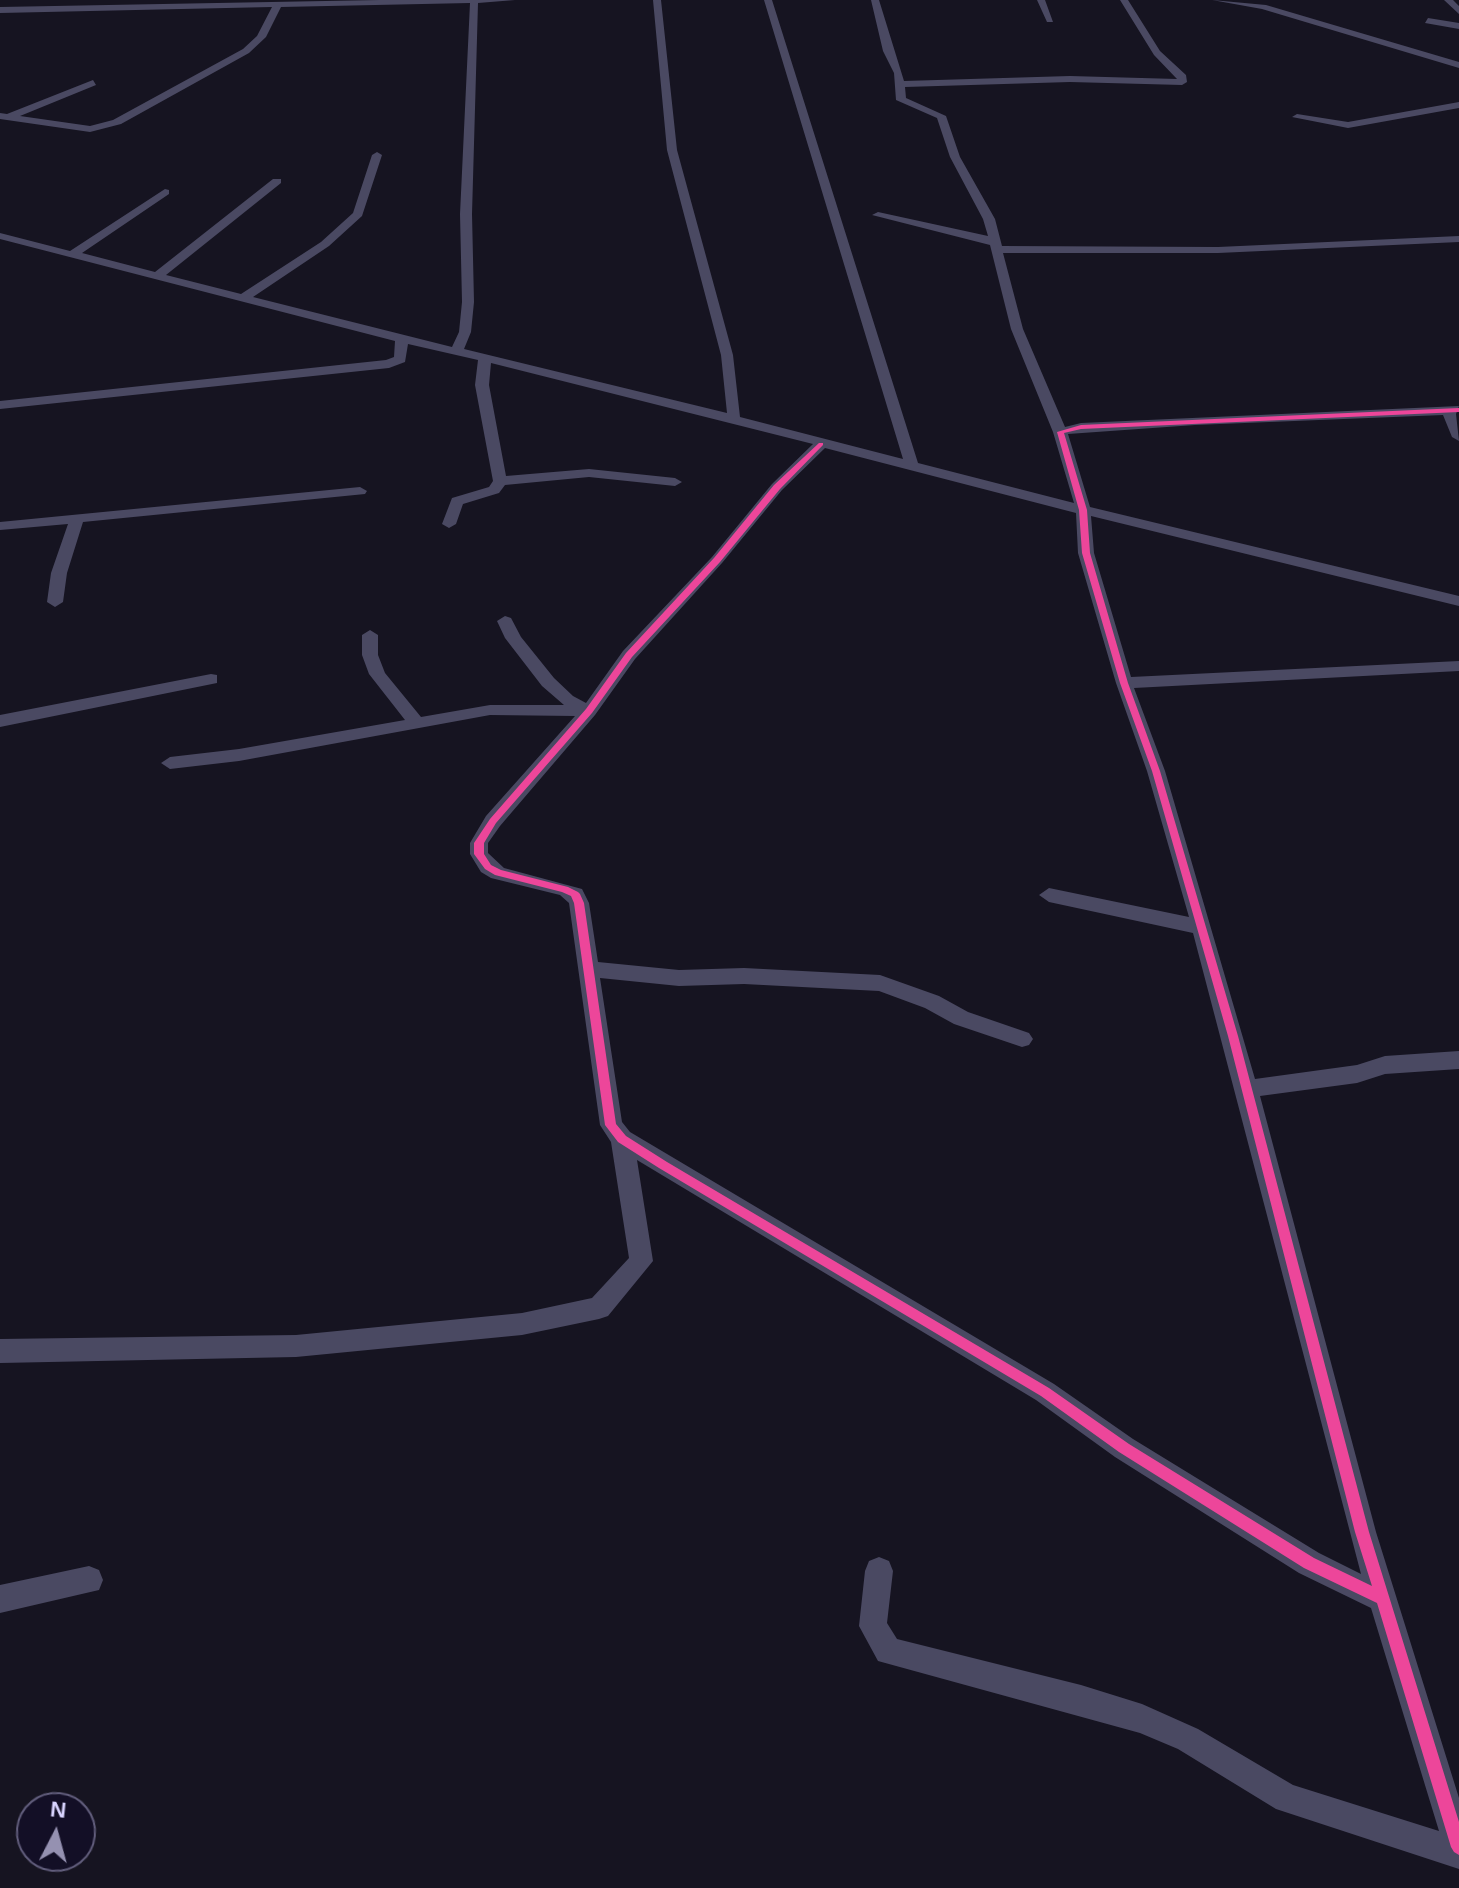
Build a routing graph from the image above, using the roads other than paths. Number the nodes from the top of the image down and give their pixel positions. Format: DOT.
graph roads {
  1 [pos="473,0"];
  2 [pos="511,0"];
  3 [pos="657,0"];
  4 [pos="768,0"];
  5 [pos="875,0"];
  6 [pos="1041,0"];
  7 [pos="1124,0"];
  8 [pos="1216,0"];
  9 [pos="1448,0"];
  10 [pos="393,1"];
  11 [pos="1242,2"];
  12 [pos="195,3"];
  13 [pos="293,3"];
  14 [pos="113,4"];
  15 [pos="277,6"];
  16 [pos="1207,6"];
  17 [pos="0,10"];
  18 [pos="1459,11"];
  19 [pos="1050,20"];
  20 [pos="1428,21"];
  21 [pos="1459,26"];
  22 [pos="1377,30"];
  23 [pos="1365,37"];
  24 [pos="1459,65"];
  25 [pos="93,83"];
  26 [pos="901,84"];
  27 [pos="1459,105"];
  28 [pos="1297,117"];
  29 [pos="6,120"];
  30 [pos="377,155"];
  31 [pos="277,181"];
  32 [pos="165,192"];
  33 [pos="878,215"];
  34 [pos="0,236"];
  35 [pos="1459,239"];
  36 [pos="996,246"];
  37 [pos="73,254"];
  38 [pos="159,275"];
  39 [pos="243,298"];
  40 [pos="402,339"];
  41 [pos="456,352"];
  42 [pos="485,359"];
  43 [pos="0,405"];
  44 [pos="1454,410"];
  45 [pos="734,420"];
  46 [pos="1060,432"];
  47 [pos="1459,437"];
  48 [pos="821,444"];
  49 [pos="912,467"];
  50 [pos="500,481"];
  51 [pos="675,482"];
  52 [pos="360,491"];
  53 [pos="1083,510"];
  54 [pos="77,519"];
  55 [pos="449,524"];
  56 [pos="0,526"];
  57 [pos="1459,601"];
  58 [pos="55,602"];
  59 [pos="505,621"];
  60 [pos="370,635"];
  61 [pos="1459,666"];
  62 [pos="211,679"];
  63 [pos="1124,683"];
  64 [pos="589,711"];
  65 [pos="0,721"];
  66 [pos="416,722"];
  67 [pos="170,763"];
  68 [pos="1049,895"];
  69 [pos="1201,927"];
  70 [pos="590,969"];
  71 [pos="1022,1039"];
  72 [pos="1459,1060"];
  73 [pos="1246,1089"];
  74 [pos="622,1139"];
  75 [pos="0,1351"];
  76 [pos="879,1571"];
  77 [pos="89,1580"];
  78 [pos="1381,1598"];
  79 [pos="0,1599"];
  80 [pos="1459,1847"];
  81 [pos="1459,1853"];
  1 -- 2 [label="street"];
  1 -- 10 [label="street"];
  1 -- 41 [label="street"];
  3 -- 45 [label="street"];
  4 -- 49 [label="street"];
  5 -- 26 [label="street"];
  6 -- 19 [label="street"];
  7 -- 26 [label="street"];
  8 -- 11 [label="street"];
  9 -- 18 [label="street"];
  10 -- 13 [label="street"];
  11 -- 16 [label="street"];
  11 -- 23 [label="street"];
  12 -- 14 [label="street"];
  12 -- 15 [label="street"];
  13 -- 15 [label="street"];
  14 -- 17 [label="street"];
  15 -- 29 [label="street"];
  20 -- 21 [label="street"];
  22 -- 23 [label="street"];
  23 -- 24 [label="street"];
  25 -- 29 [label="street"];
  26 -- 36 [label="street"];
  27 -- 28 [label="street"];
  30 -- 39 [label="street"];
  31 -- 38 [label="street"];
  32 -- 37 [label="street"];
  33 -- 36 [label="street"];
  34 -- 37 [label="street"];
  35 -- 36 [label="street"];
  36 -- 46 [label="street"];
  37 -- 38 [label="street"];
  38 -- 39 [label="street"];
  39 -- 40 [label="street"];
  40 -- 41 [label="street"];
  40 -- 43 [label="street"];
  41 -- 42 [label="street"];
  42 -- 45 [label="street"];
  42 -- 50 [label="street"];
  44 -- 46 [label="street"];
  44 -- 47 [label="street"];
  45 -- 48 [label="street"];
  46 -- 53 [label="street"];
  48 -- 49 [label="street"];
  48 -- 64 [label="street"];
  49 -- 53 [label="street"];
  50 -- 51 [label="street"];
  50 -- 55 [label="street"];
  52 -- 54 [label="street"];
  53 -- 57 [label="street"];
  53 -- 63 [label="street"];
  54 -- 56 [label="street"];
  54 -- 58 [label="street"];
  59 -- 64 [label="street"];
  60 -- 66 [label="street"];
  61 -- 63 [label="street"];
  62 -- 65 [label="street"];
  63 -- 69 [label="street"];
  64 -- 66 [label="street"];
  64 -- 70 [label="street"];
  66 -- 67 [label="street"];
  68 -- 69 [label="street"];
  69 -- 73 [label="street"];
  70 -- 71 [label="street"];
  70 -- 74 [label="street"];
  72 -- 73 [label="street"];
  73 -- 78 [label="street"];
  74 -- 75 [label="street"];
  74 -- 78 [label="street"];
  76 -- 81 [label="street"];
  77 -- 79 [label="street"];
  78 -- 80 [label="street"];
}
